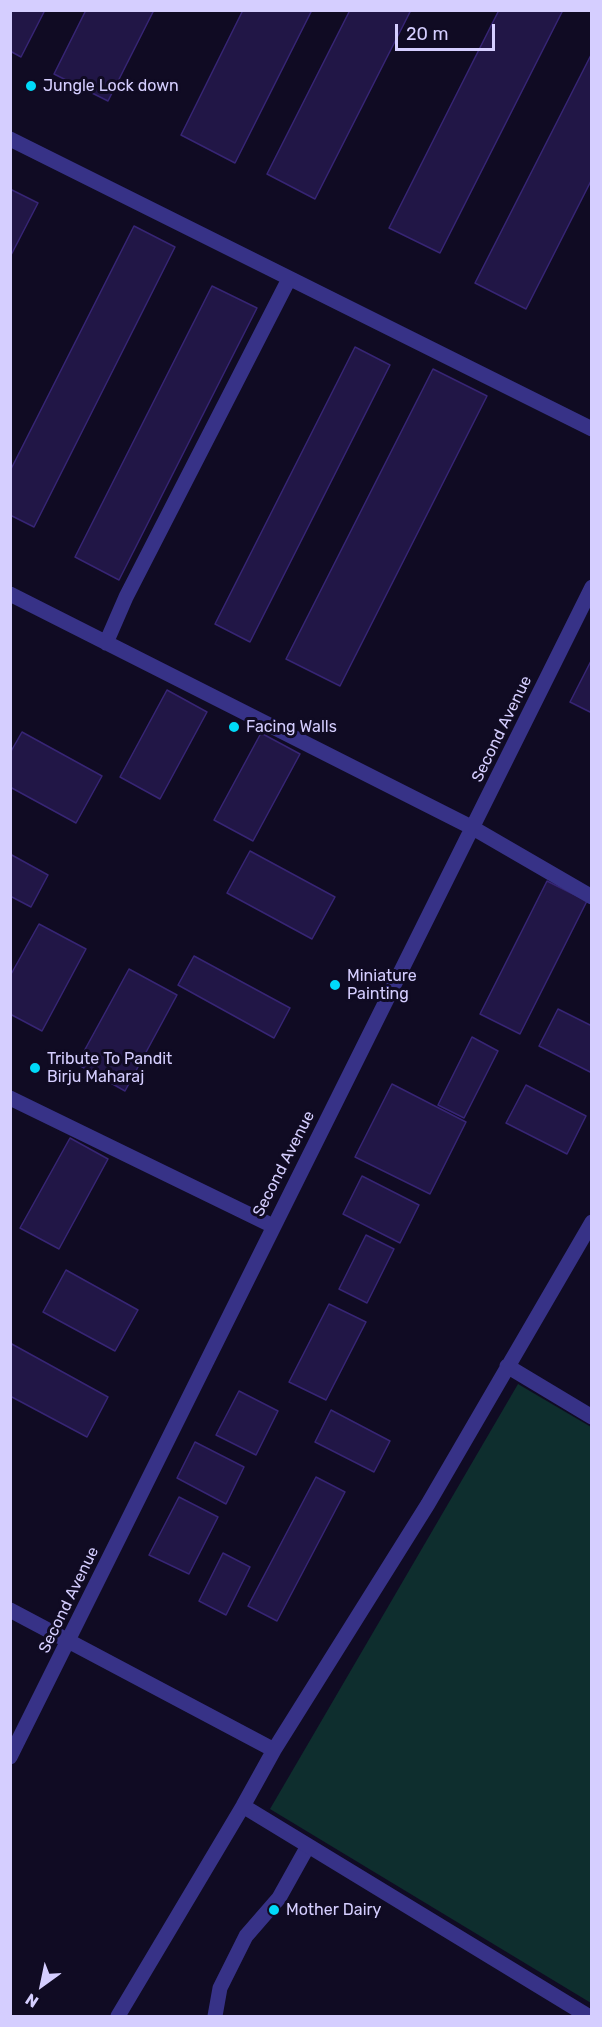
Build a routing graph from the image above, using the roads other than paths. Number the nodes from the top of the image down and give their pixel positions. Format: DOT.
graph roads {
  1 [pos="10,140"];
  2 [pos="289,279"];
  3 [pos="591,429"];
  4 [pos="591,587"];
  5 [pos="10,594"];
  6 [pos="106,643"];
  7 [pos="473,828"];
  8 [pos="591,897"];
  9 [pos="10,1098"];
  10 [pos="591,1222"];
  11 [pos="273,1226"];
  12 [pos="507,1366"];
  13 [pos="591,1417"];
  14 [pos="10,1610"];
  15 [pos="69,1641"];
  16 [pos="273,1750"];
  17 [pos="10,1757"];
  18 [pos="243,1806"];
  19 [pos="308,1846"];
  20 [pos="118,2016"];
  21 [pos="215,2016"];
  22 [pos="588,2016"];
  1 -- 2 [label="street"];
  2 -- 3 [label="street"];
  2 -- 6 [label="street"];
  4 -- 7 [label="street, Second Avenue"];
  5 -- 6 [label="street"];
  6 -- 7 [label="street"];
  7 -- 8 [label="street"];
  7 -- 11 [label="street, Second Avenue"];
  9 -- 11 [label="street"];
  10 -- 12 [label="street"];
  11 -- 15 [label="street, Second Avenue"];
  12 -- 13 [label="street"];
  12 -- 16 [label="street"];
  14 -- 15 [label="street"];
  15 -- 16 [label="street"];
  15 -- 17 [label="street, Second Avenue"];
  16 -- 18 [label="street"];
  18 -- 19 [label="street"];
  18 -- 20 [label="street"];
  19 -- 21 [label="street"];
  19 -- 22 [label="street"];
}
